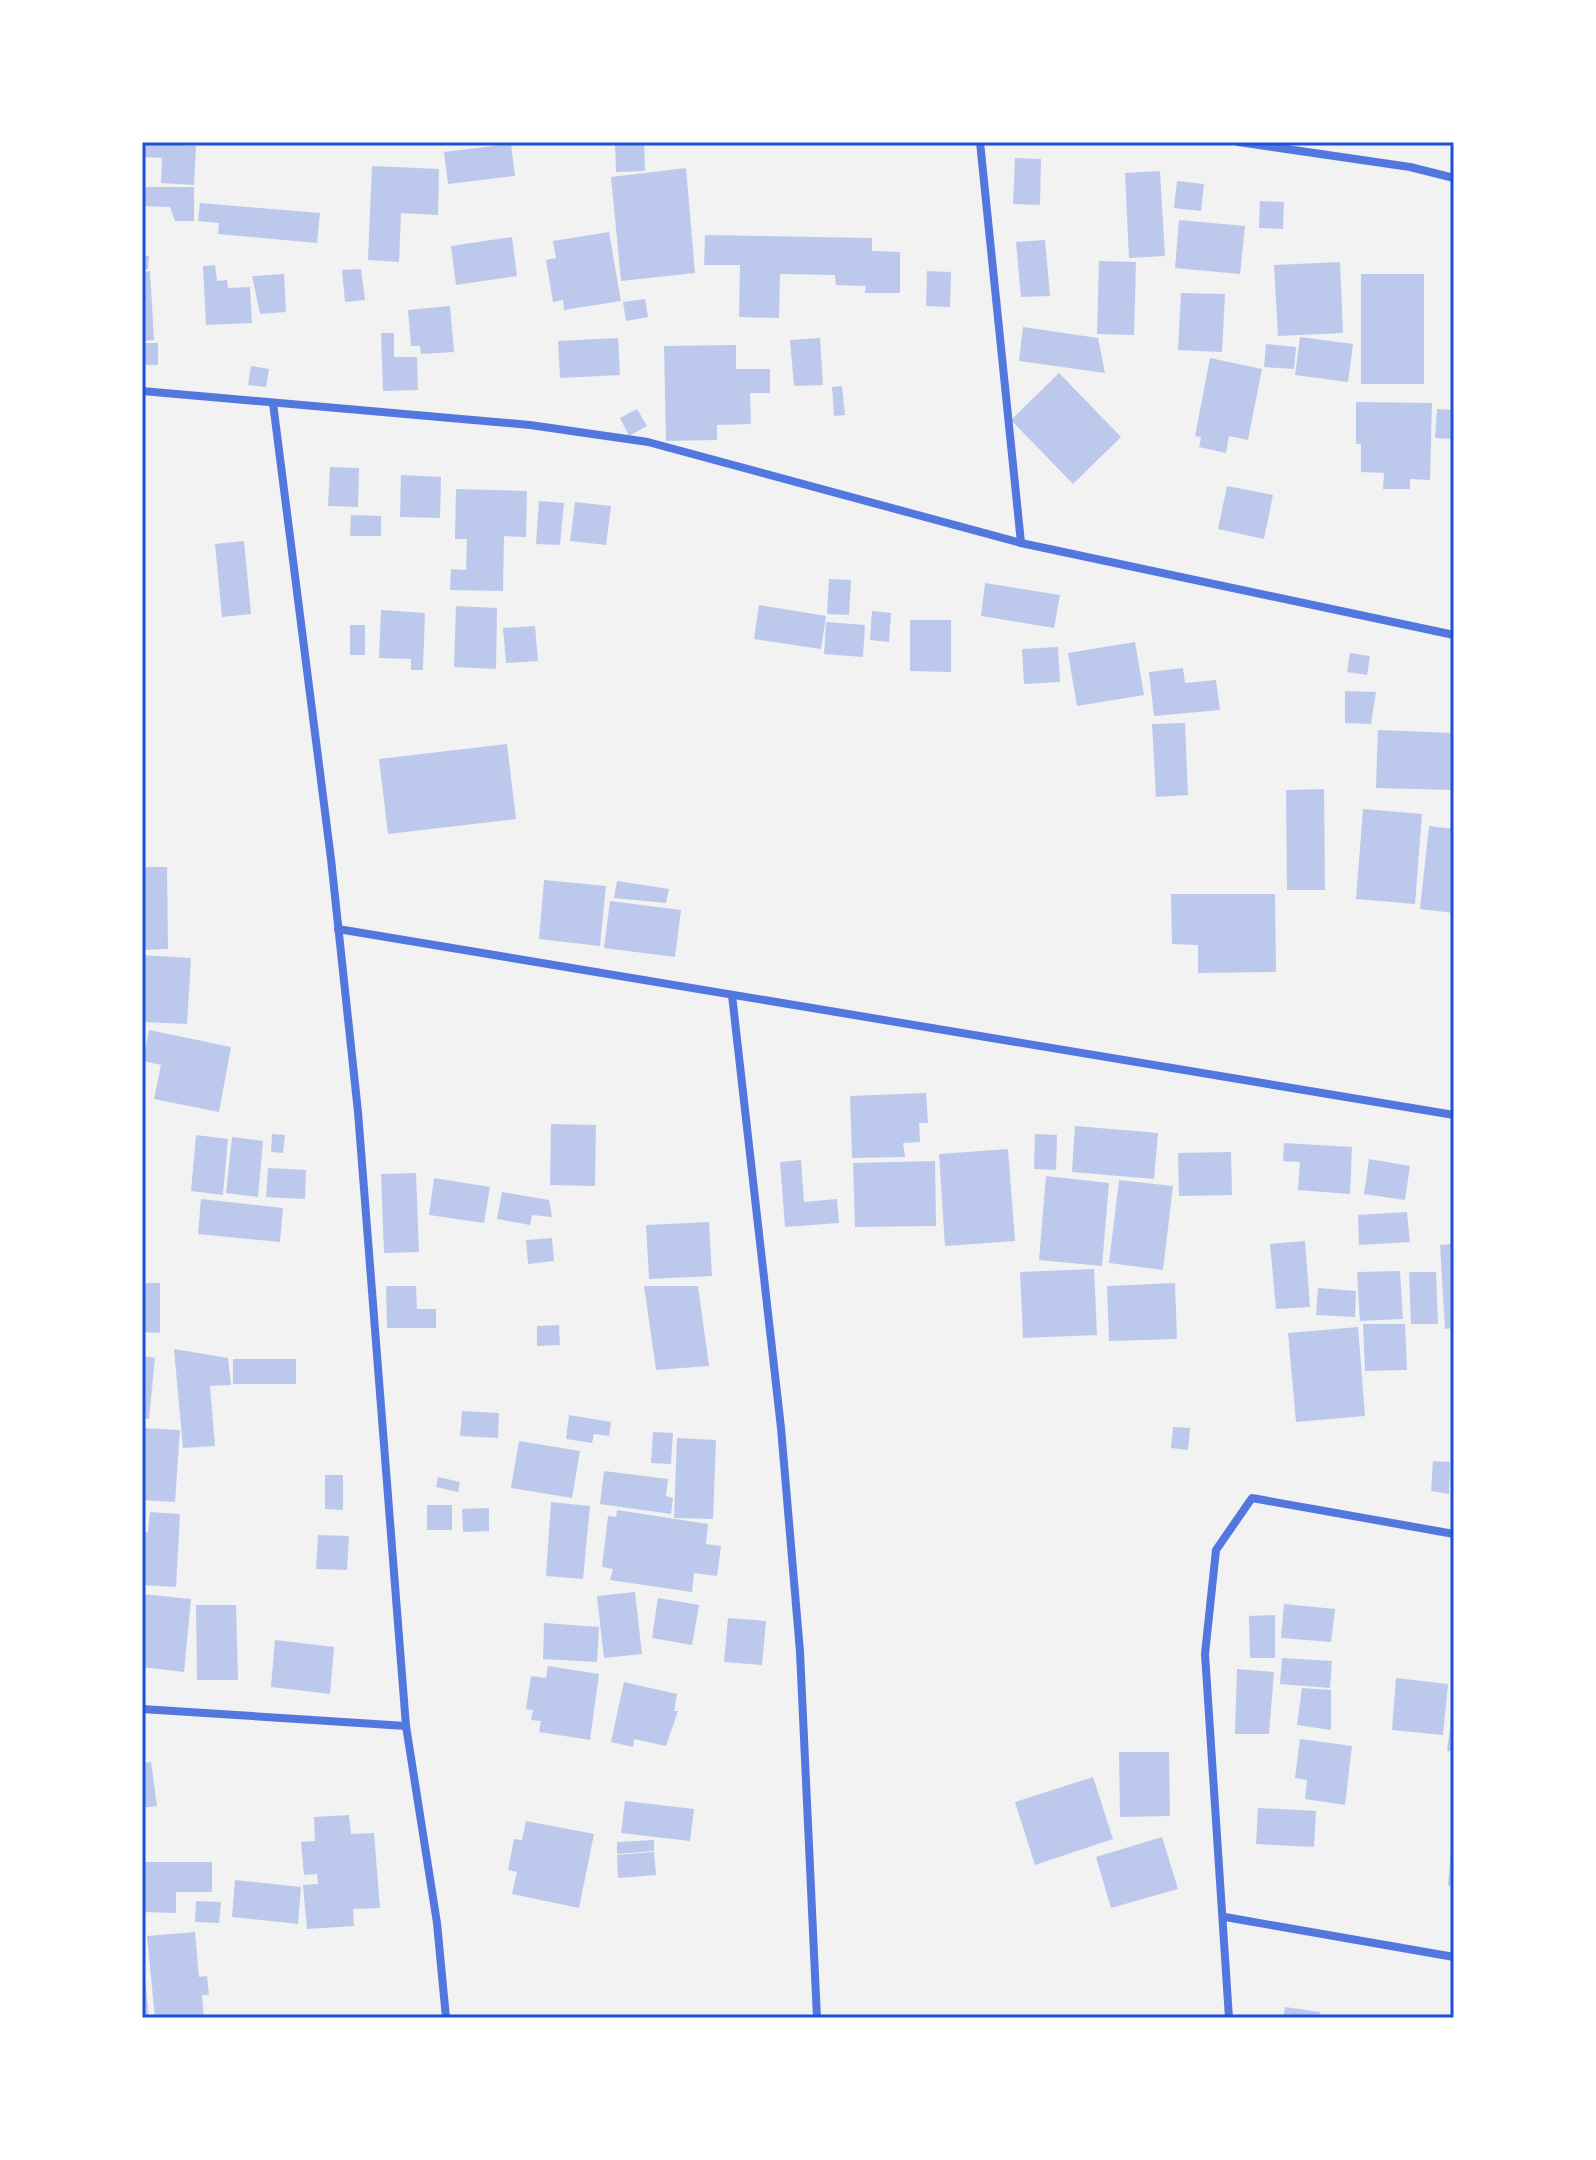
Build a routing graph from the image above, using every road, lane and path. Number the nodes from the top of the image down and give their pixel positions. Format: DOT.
graph roads {
  1 [pos="980,142"];
  2 [pos="1238,142"];
  3 [pos="1454,178"];
  4 [pos="142,391"];
  5 [pos="273,403"];
  6 [pos="1021,543"];
  7 [pos="1454,635"];
  8 [pos="338,929"];
  9 [pos="732,995"];
  10 [pos="1454,1115"];
  11 [pos="1454,1534"];
  12 [pos="142,1709"];
  13 [pos="406,1726"];
  14 [pos="1225,1917"];
  15 [pos="1454,1957"];
  16 [pos="446,2018"];
  17 [pos="817,2018"];
  18 [pos="1229,2018"];
  1 -- 6 [label="street"];
  2 -- 3 [label="street"];
  4 -- 5 [label="street"];
  5 -- 6 [label="street"];
  5 -- 8 [label="street"];
  6 -- 7 [label="street"];
  8 -- 9 [label="street"];
  8 -- 13 [label="street"];
  9 -- 10 [label="street"];
  9 -- 17 [label="street"];
  11 -- 14 [label="street"];
  12 -- 13 [label="street"];
  13 -- 16 [label="street"];
  14 -- 15 [label="street"];
  14 -- 18 [label="street"];
}
